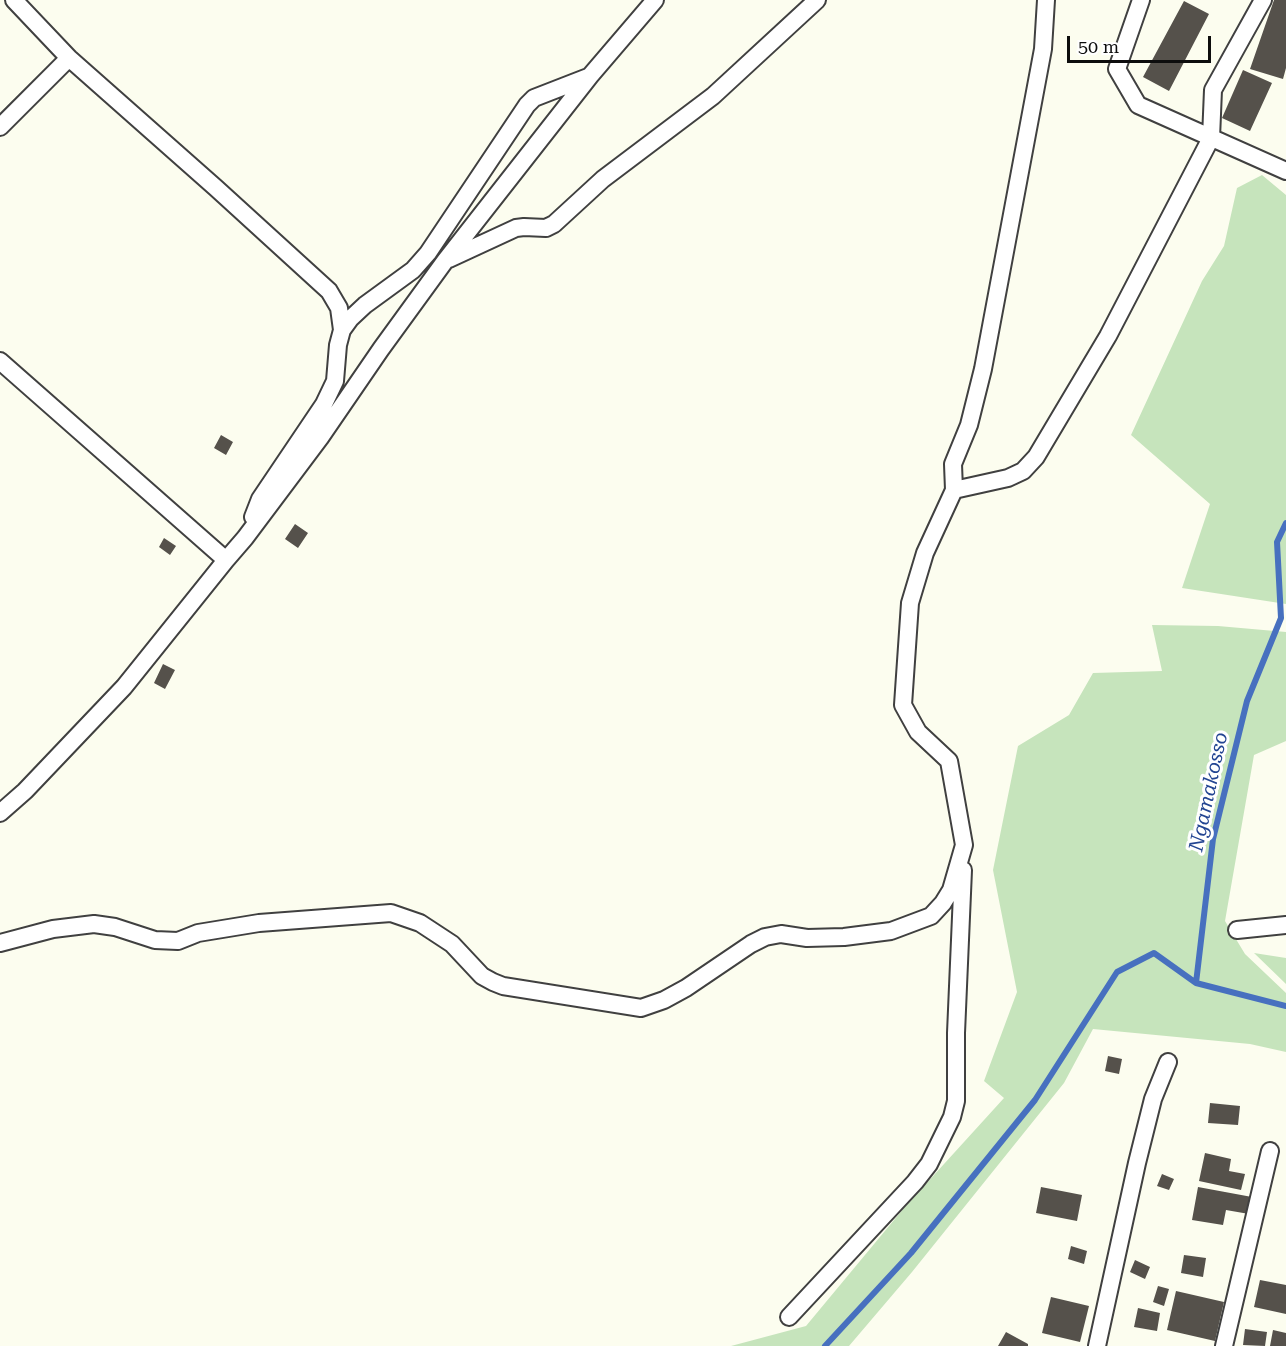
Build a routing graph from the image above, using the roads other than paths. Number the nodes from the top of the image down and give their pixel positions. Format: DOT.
graph roads {
  1 [pos="14,0"];
  2 [pos="655,0"];
  3 [pos="817,0"];
  4 [pos="1046,0"];
  5 [pos="1141,0"];
  6 [pos="1263,0"];
  7 [pos="69,58"];
  8 [pos="590,76"];
  9 [pos="0,127"];
  10 [pos="1211,138"];
  11 [pos="1286,171"];
  12 [pos="445,261"];
  13 [pos="342,330"];
  14 [pos="0,361"];
  15 [pos="954,490"];
  16 [pos="245,538"];
  17 [pos="226,560"];
  18 [pos="0,813"];
  19 [pos="964,845"];
  20 [pos="1286,925"];
  21 [pos="1237,930"];
  22 [pos="0,943"];
  23 [pos="1168,1062"];
  24 [pos="1270,1151"];
  25 [pos="789,1317"];
  26 [pos="1097,1346"];
  27 [pos="1224,1346"];
  1 -- 7 [label="street"];
  2 -- 8 [label="street"];
  3 -- 12 [label="street"];
  4 -- 15 [label="street"];
  5 -- 10 [label="street"];
  6 -- 10 [label="street"];
  7 -- 9 [label="street"];
  7 -- 13 [label="street"];
  8 -- 12 [label="street"];
  8 -- 13 [label="street"];
  10 -- 11 [label="street"];
  10 -- 15 [label="street"];
  12 -- 16 [label="street"];
  13 -- 16 [label="street"];
  14 -- 17 [label="street"];
  15 -- 19 [label="street"];
  16 -- 17 [label="street"];
  17 -- 18 [label="street"];
  19 -- 22 [label="street"];
  19 -- 25 [label="street"];
  20 -- 21 [label="street"];
  23 -- 26 [label="street"];
  24 -- 27 [label="street"];
}
